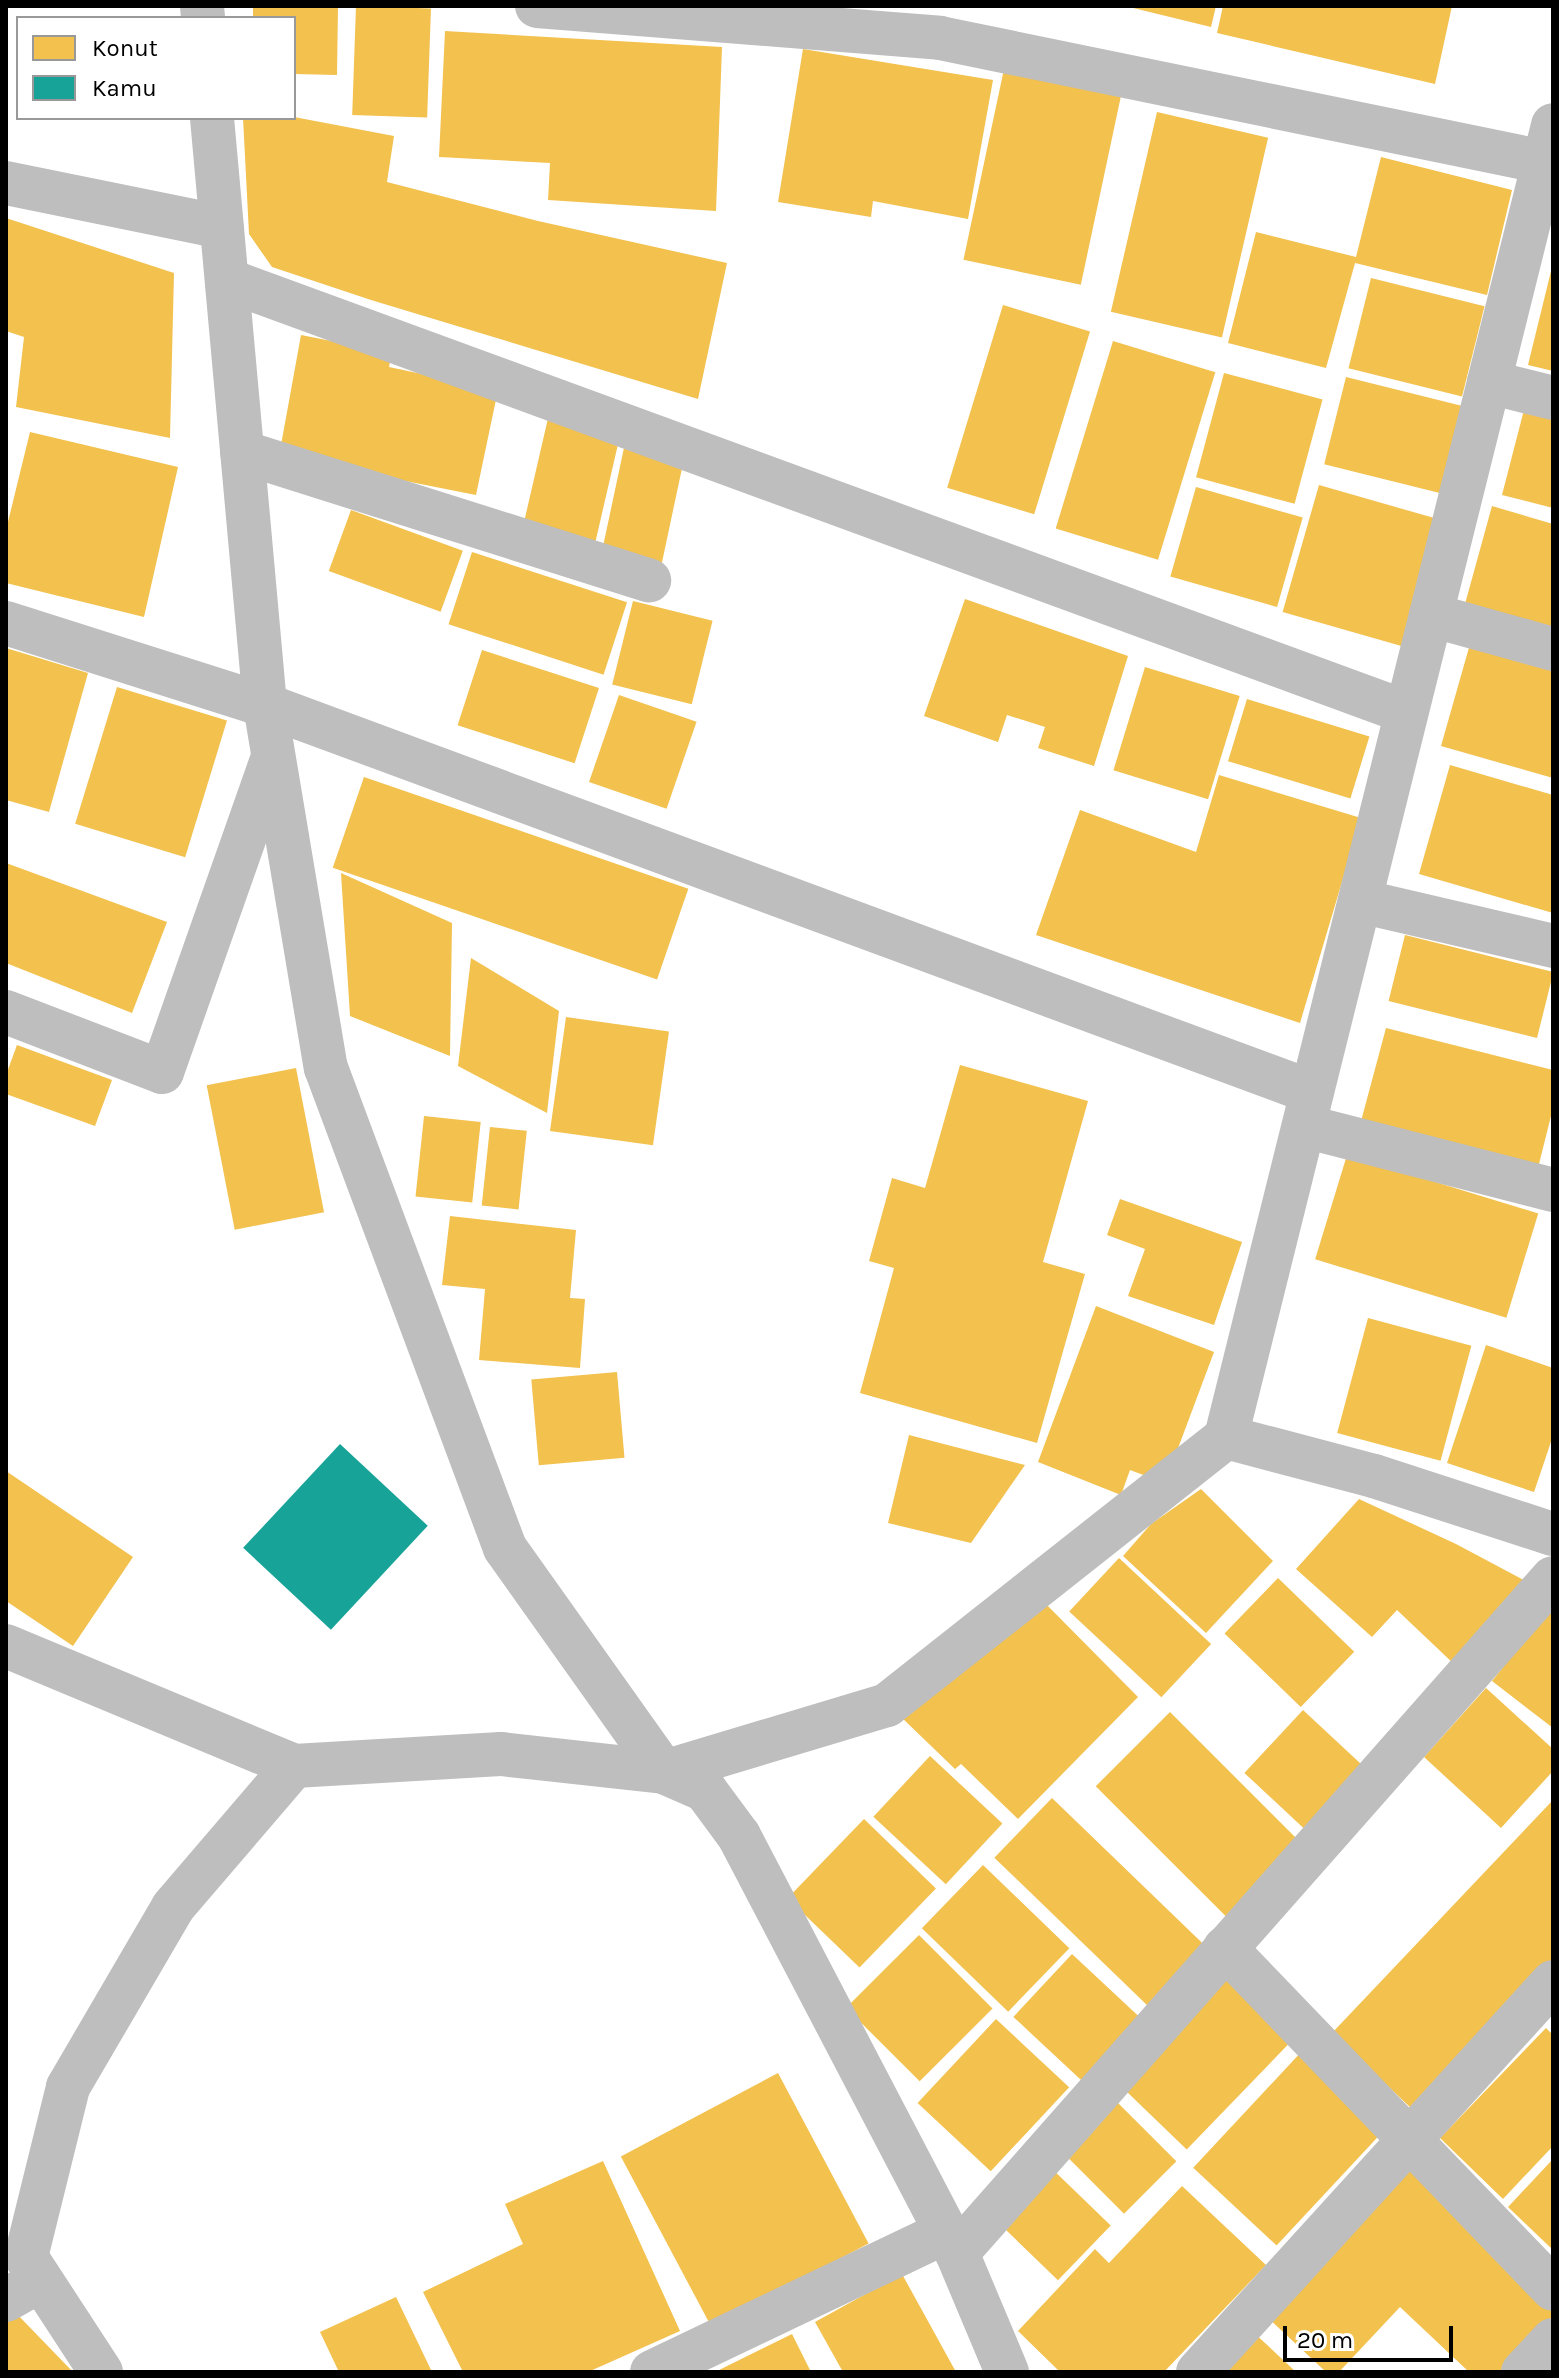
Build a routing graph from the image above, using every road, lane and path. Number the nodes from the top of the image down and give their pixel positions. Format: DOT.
graph roads {
  1 [pos="537,6"];
  2 [pos="212,120"];
  3 [pos="1549,144"];
  4 [pos="6,183"];
  5 [pos="222,227"];
  6 [pos="227,280"];
  7 [pos="1489,382"];
  8 [pos="1553,398"];
  9 [pos="242,452"];
  10 [pos="649,580"];
  11 [pos="1431,615"];
  12 [pos="6,623"];
  13 [pos="1553,649"];
  14 [pos="265,705"];
  15 [pos="1406,712"];
  16 [pos="273,756"];
  17 [pos="1360,901"];
  18 [pos="1553,946"];
  19 [pos="6,1012"];
  20 [pos="1308,1109"];
  21 [pos="1553,1190"];
  22 [pos="1226,1437"];
  23 [pos="1553,1534"];
  24 [pos="1553,1578"];
  25 [pos="6,1646"];
  26 [pos="294,1766"];
  27 [pos="664,1772"];
  28 [pos="1225,1948"];
  29 [pos="1553,1982"];
  30 [pos="1409,2140"];
  31 [pos="951,2242"];
  32 [pos="1553,2289"];
  33 [pos="24,2290"];
  34 [pos="1553,2340"];
  35 [pos="101,2372"];
  36 [pos="652,2372"];
  37 [pos="1007,2372"];
  38 [pos="1198,2372"];
  39 [pos="1523,2372"];
  1 -- 3 [label="street"];
  2 -- 5 [label="street"];
  3 -- 7 [label="street"];
  4 -- 5 [label="street"];
  5 -- 6 [label="street"];
  6 -- 9 [label="street"];
  6 -- 15 [label="street"];
  7 -- 8 [label="street"];
  7 -- 11 [label="street"];
  9 -- 10 [label="street"];
  9 -- 14 [label="street"];
  11 -- 13 [label="street"];
  11 -- 15 [label="street"];
  12 -- 14 [label="street"];
  14 -- 16 [label="street"];
  14 -- 20 [label="street"];
  15 -- 17 [label="street"];
  16 -- 19 [label="street"];
  16 -- 27 [label="street"];
  17 -- 18 [label="street"];
  17 -- 20 [label="street"];
  20 -- 21 [label="street"];
  20 -- 22 [label="street"];
  22 -- 23 [label="street"];
  22 -- 27 [label="street"];
  24 -- 28 [label="street"];
  25 -- 26 [label="street"];
  26 -- 27 [label="street"];
  26 -- 33 [label="street"];
  27 -- 31 [label="street"];
  28 -- 30 [label="street"];
  28 -- 31 [label="street"];
  29 -- 30 [label="street"];
  30 -- 32 [label="street"];
  30 -- 38 [label="street"];
  31 -- 36 [label="street"];
  31 -- 37 [label="street"];
  33 -- 35 [label="street"];
  34 -- 39 [label="street"];
}
